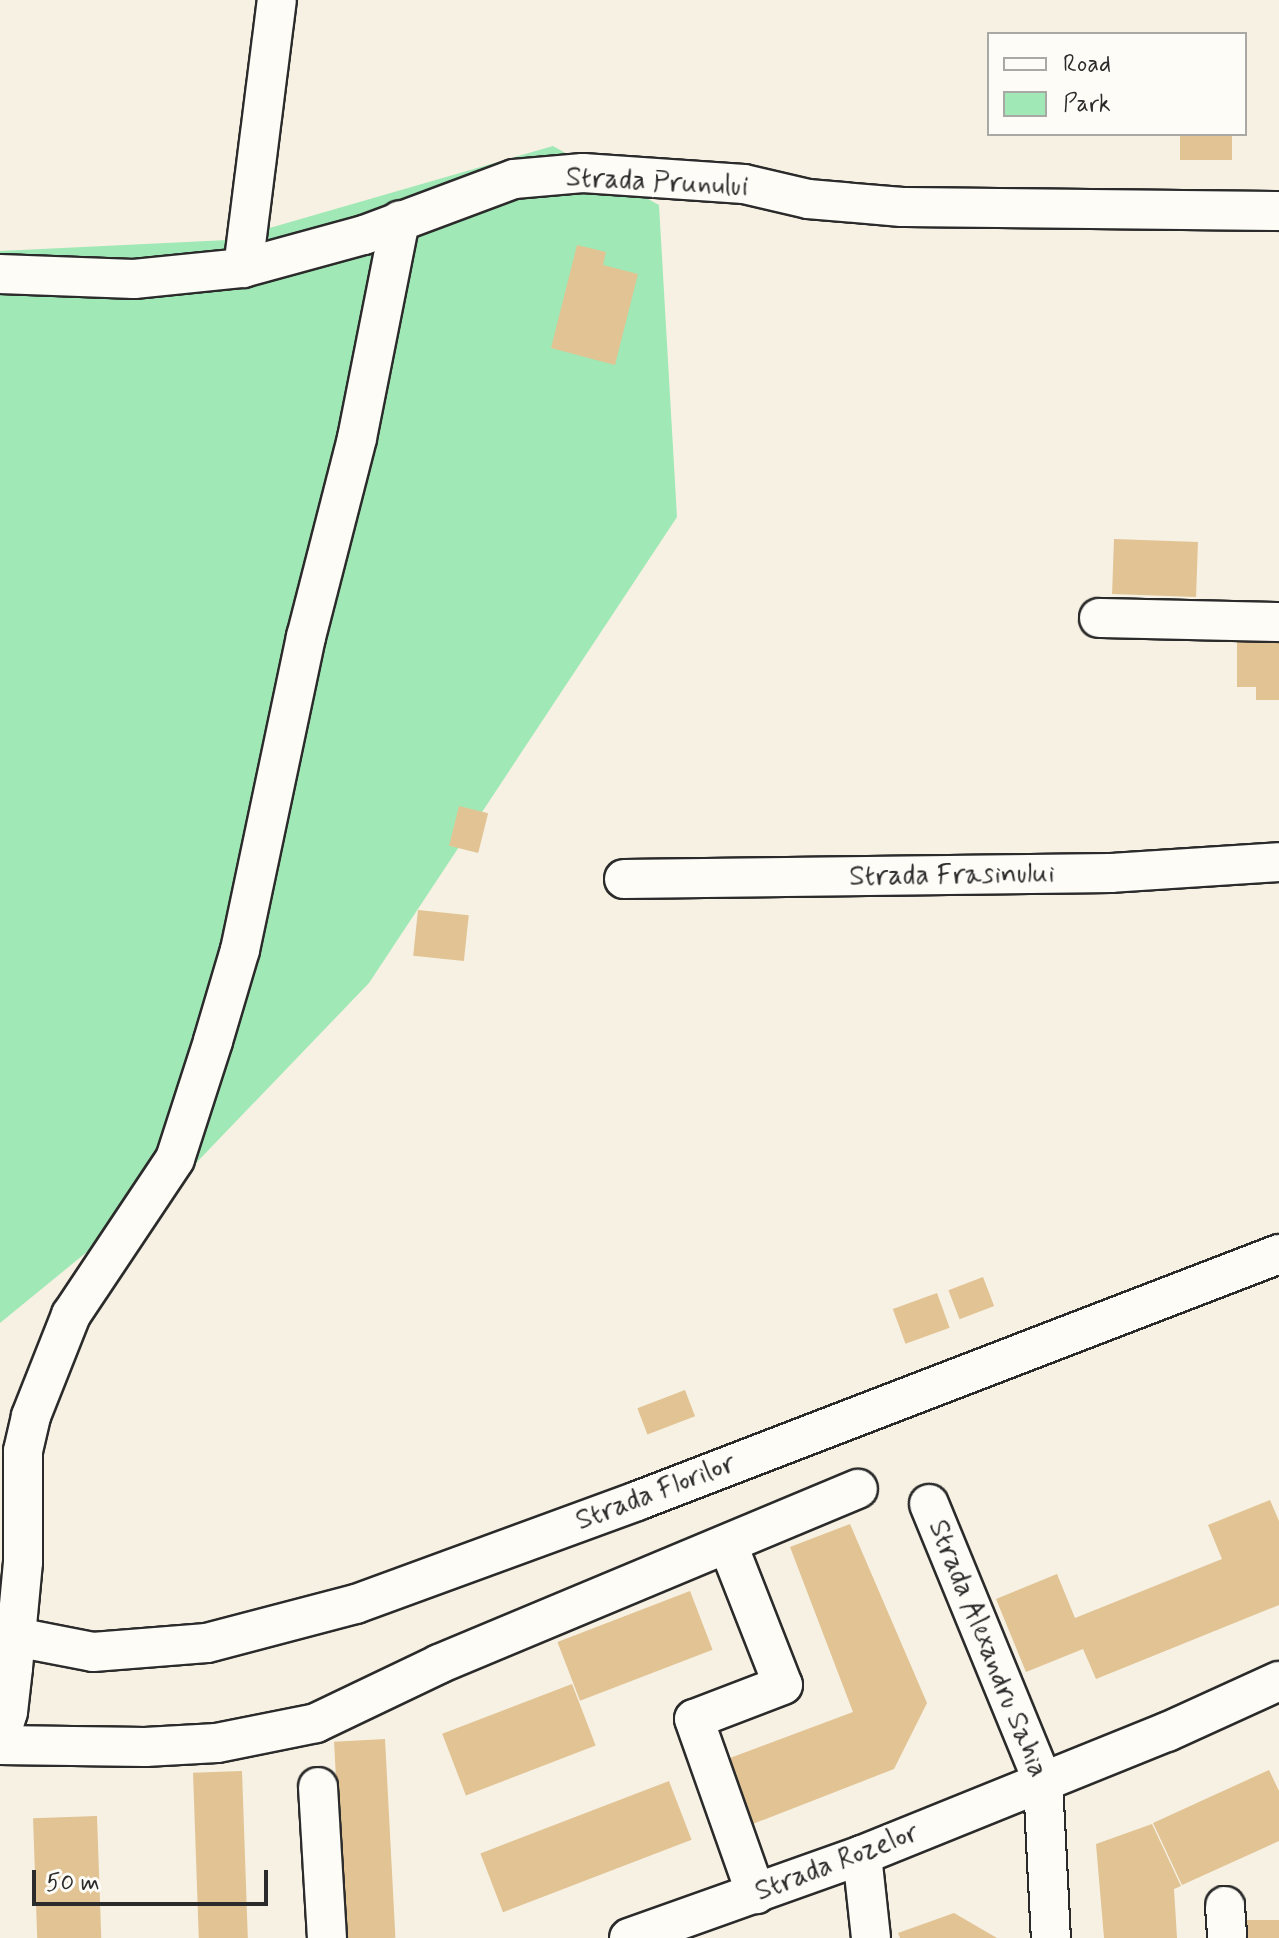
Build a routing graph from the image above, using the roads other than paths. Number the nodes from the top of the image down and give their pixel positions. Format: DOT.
graph roads {
  1 [pos="277,0"];
  2 [pos="1279,211"];
  3 [pos="400,220"];
  4 [pos="243,268"];
  5 [pos="0,274"];
  6 [pos="1099,618"];
  7 [pos="1279,622"];
  8 [pos="1279,862"];
  9 [pos="624,879"];
  10 [pos="1279,1254"];
  11 [pos="858,1489"];
  12 [pos="929,1504"];
  13 [pos="728,1545"];
  14 [pos="16,1637"];
  15 [pos="1279,1681"];
  16 [pos="0,1738"];
  17 [pos="0,1745"];
  18 [pos="1043,1782"];
  19 [pos="318,1787"];
  20 [pos="862,1855"];
  21 [pos="756,1894"];
  22 [pos="327,1938"];
  23 [pos="629,1938"];
  24 [pos="871,1938"];
  25 [pos="1051,1938"];
  1 -- 4 [label="street"];
  2 -- 3 [label="street, Strada Prunului"];
  3 -- 4 [label="street, Strada Prunului"];
  3 -- 14 [label="street"];
  4 -- 5 [label="street, Strada Prunului"];
  6 -- 7 [label="street"];
  8 -- 9 [label="street, Strada Frasinului"];
  10 -- 14 [label="street, Strada Florilor"];
  11 -- 13 [label="street"];
  12 -- 18 [label="street, Strada Alexandru Sahia"];
  13 -- 17 [label="street"];
  13 -- 21 [label="street"];
  14 -- 16 [label="street"];
  15 -- 18 [label="street, Strada Rozelor"];
  18 -- 20 [label="street, Strada Rozelor"];
  18 -- 25 [label="street, Strada Alexandru Sahia"];
  19 -- 22 [label="street"];
  20 -- 21 [label="street, Strada Rozelor"];
  20 -- 24 [label="street"];
  21 -- 23 [label="street, Strada Rozelor"];
}
